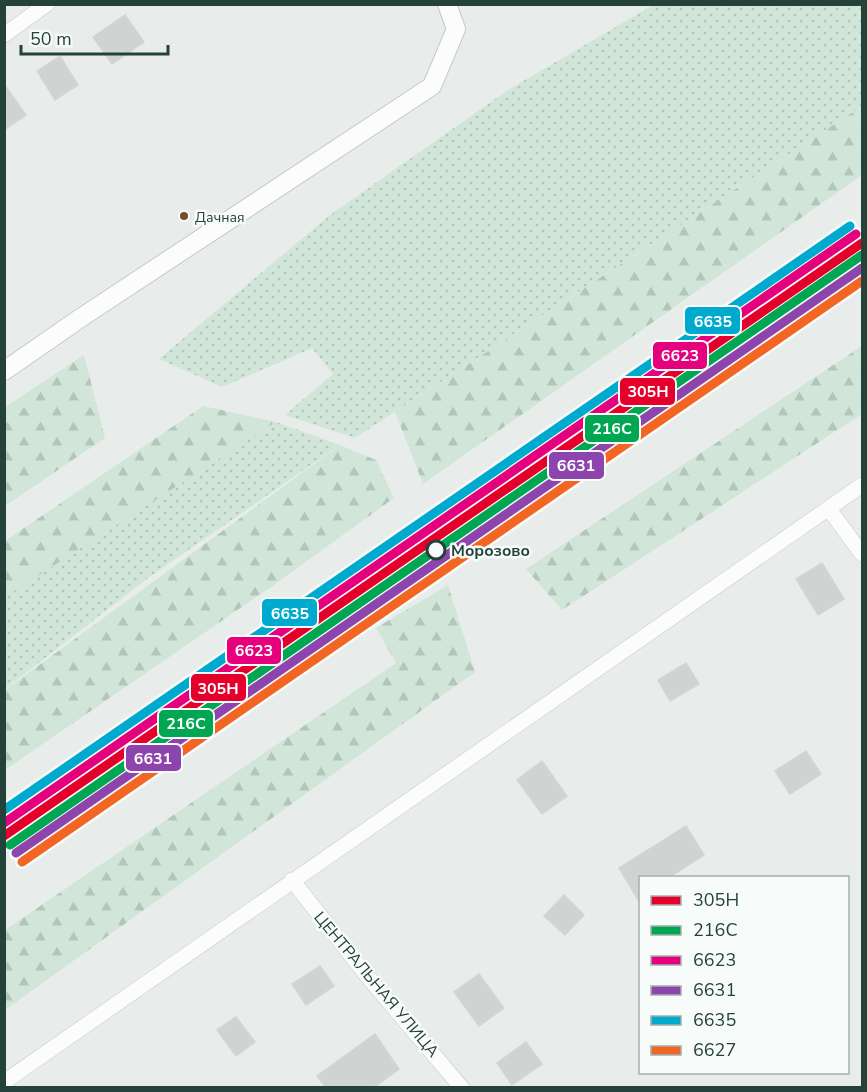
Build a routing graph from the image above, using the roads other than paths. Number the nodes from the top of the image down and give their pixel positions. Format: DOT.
graph roads {
  1 [pos="46,4"];
  2 [pos="447,4"];
  3 [pos="4,35"];
  4 [pos="4,371"];
  5 [pos="862,485"];
  6 [pos="829,509"];
  7 [pos="862,554"];
  8 [pos="292,880"];
  9 [pos="4,1082"];
  10 [pos="462,1088"];
  1 -- 3 [label="street"];
  2 -- 4 [label="street"];
  5 -- 6 [label="street"];
  6 -- 7 [label="street"];
  6 -- 8 [label="street"];
  8 -- 9 [label="street"];
  8 -- 10 [label="street, ЦЕНТРАЛЬНАЯ УЛИЦА"];
}
